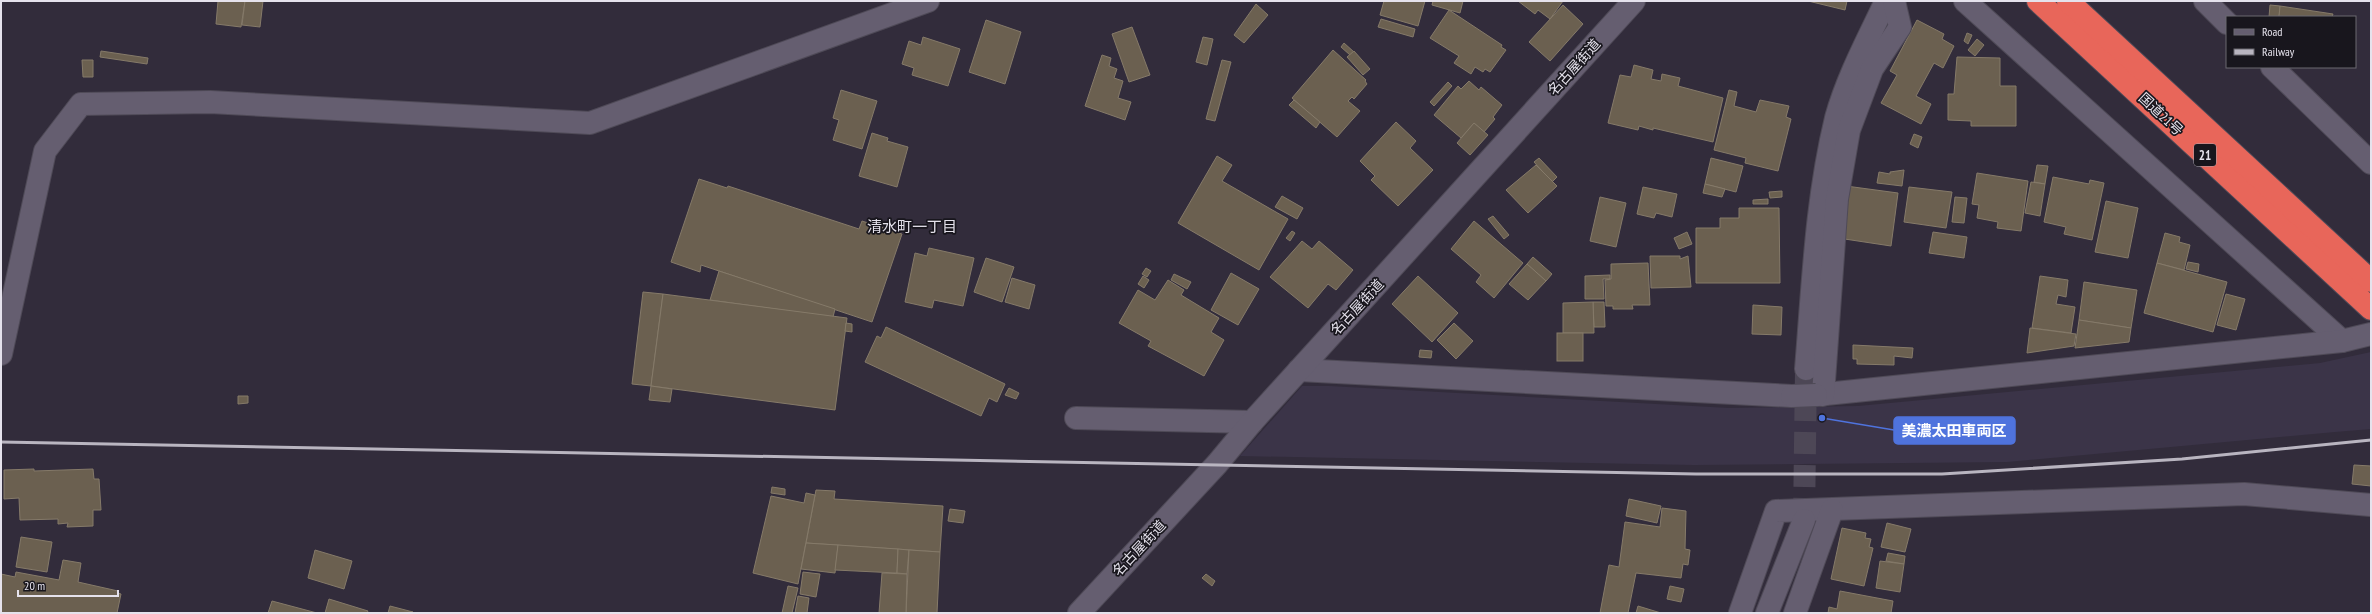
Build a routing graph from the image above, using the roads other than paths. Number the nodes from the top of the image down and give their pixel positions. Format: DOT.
graph roads {
  1 [pos="1634,1"];
  2 [pos="1886,1"];
  3 [pos="1894,1"];
  4 [pos="1965,1"];
  5 [pos="2038,1"];
  6 [pos="2068,1"];
  7 [pos="2205,1"];
  8 [pos="920,2"];
  9 [pos="2226,22"];
  10 [pos="2273,68"];
  11 [pos="2371,163"];
  12 [pos="2371,281"];
  13 [pos="2371,309"];
  14 [pos="2371,334"];
  15 [pos="2342,341"];
  16 [pos="1,354"];
  17 [pos="1806,369"];
  18 [pos="1299,370"];
  19 [pos="1820,395"];
  20 [pos="1076,418"];
  21 [pos="1252,422"];
  22 [pos="2371,505"];
  23 [pos="1832,510"];
  24 [pos="1804,520"];
  25 [pos="1079,613"];
  26 [pos="1740,613"];
  27 [pos="1767,613"];
  28 [pos="1795,613"];
  1 -- 18 [label="street, 名古屋街道"];
  2 -- 17 [label="street"];
  3 -- 19 [label="street"];
  4 -- 15 [label="street"];
  5 -- 13 [label="highway, 国道21号 / 21"];
  6 -- 12 [label="highway, 国道21号 / 21"];
  7 -- 9 [label="street"];
  8 -- 16 [label="street"];
  10 -- 11 [label="street"];
  14 -- 15 [label="street"];
  15 -- 19 [label="street"];
  18 -- 19 [label="street, bridge"];
  18 -- 21 [label="street, 名古屋街道"];
  20 -- 21 [label="street"];
  21 -- 25 [label="street, 名古屋街道"];
  22 -- 23 [label="street"];
  23 -- 26 [label="street"];
  23 -- 28 [label="street"];
  24 -- 27 [label="street"];
}
